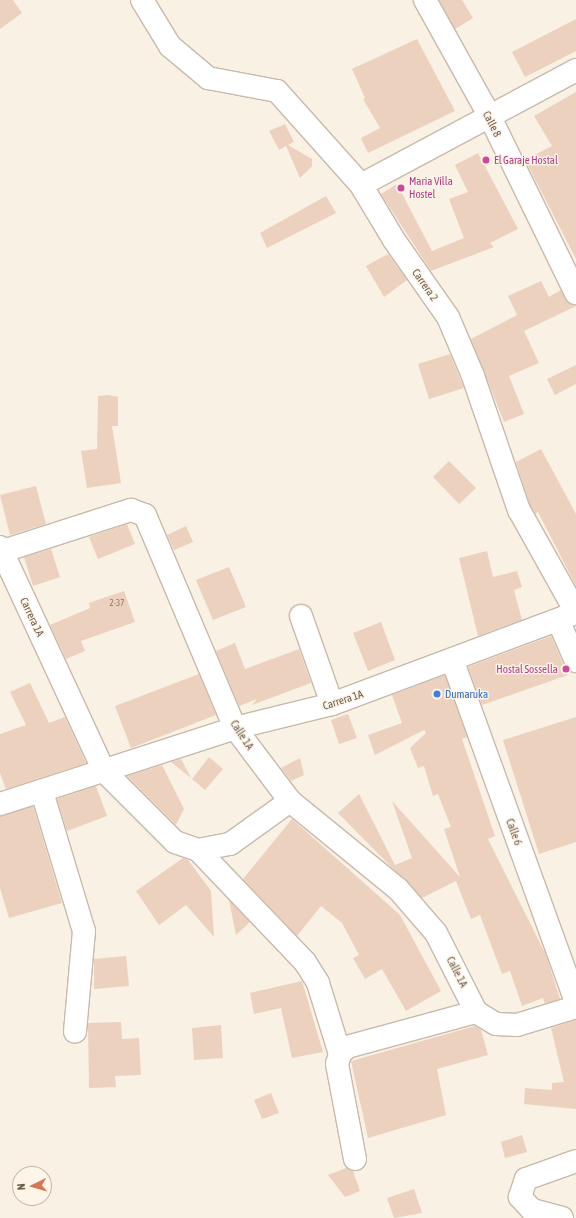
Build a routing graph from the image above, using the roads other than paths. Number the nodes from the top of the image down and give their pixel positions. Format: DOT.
graph roads {
  1 [pos="142,0"];
  2 [pos="425,0"];
  3 [pos="576,70"];
  4 [pos="490,118"];
  5 [pos="361,185"];
  6 [pos="576,293"];
  7 [pos="0,550"];
  8 [pos="570,615"];
  9 [pos="301,616"];
  10 [pos="576,661"];
  11 [pos="453,662"];
  12 [pos="332,704"];
  13 [pos="235,728"];
  14 [pos="104,770"];
  15 [pos="42,792"];
  16 [pos="290,801"];
  17 [pos="0,804"];
  18 [pos="198,850"];
  19 [pos="576,1001"];
  20 [pos="576,1007"];
  21 [pos="476,1012"];
  22 [pos="75,1032"];
  23 [pos="340,1054"];
  24 [pos="355,1159"];
  25 [pos="576,1161"];
  26 [pos="562,1218"];
  1 -- 5 [label="street, Carrera 2"];
  2 -- 4 [label="street, Calle 8"];
  3 -- 4 [label="street"];
  4 -- 5 [label="street"];
  4 -- 6 [label="street, Calle 8"];
  5 -- 8 [label="street, Carrera 2"];
  7 -- 13 [label="street, Calle 1A"];
  7 -- 14 [label="street, Carrera 1A"];
  8 -- 10 [label="street, Carrera 2"];
  8 -- 11 [label="street, Carrera 1A"];
  9 -- 12 [label="street"];
  11 -- 12 [label="street, Carrera 1A"];
  11 -- 19 [label="street, Calle 6"];
  12 -- 13 [label="street, Carrera 1A"];
  13 -- 14 [label="street, Carrera 1A"];
  13 -- 16 [label="street, Calle 1A"];
  14 -- 15 [label="street, Carrera 1A"];
  14 -- 18 [label="street"];
  15 -- 17 [label="street, Carrera 1A"];
  15 -- 22 [label="street"];
  16 -- 18 [label="street"];
  16 -- 21 [label="street, Calle 1A"];
  18 -- 23 [label="street"];
  20 -- 21 [label="street"];
  21 -- 23 [label="street"];
  23 -- 24 [label="street"];
  25 -- 26 [label="street"];
}
